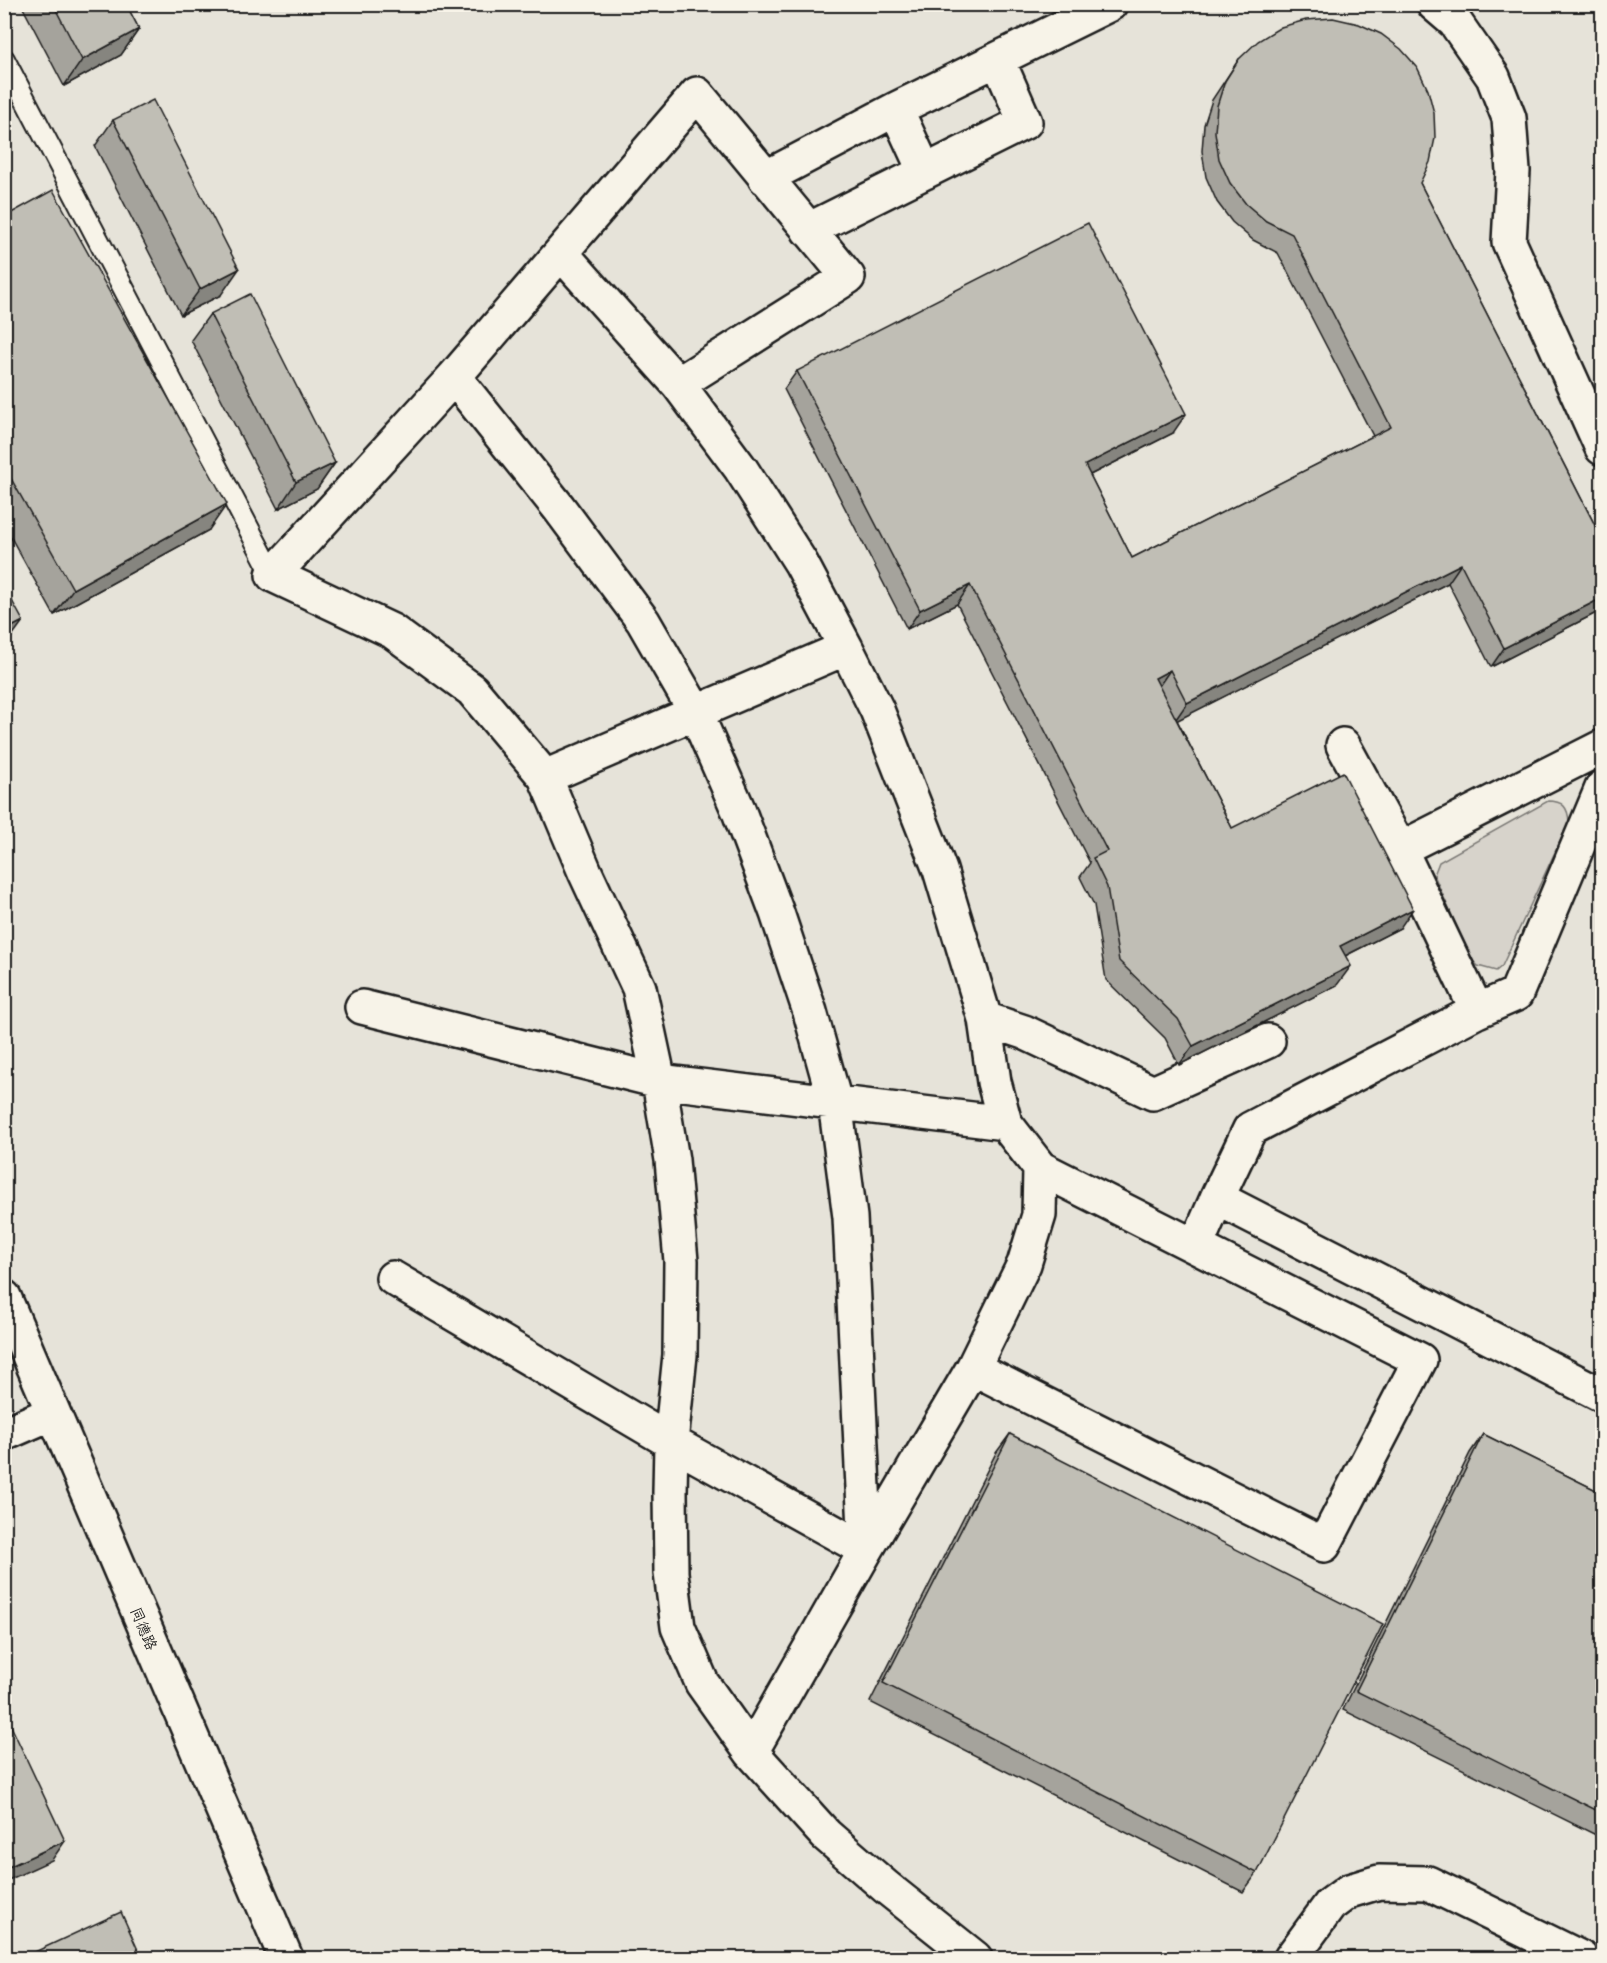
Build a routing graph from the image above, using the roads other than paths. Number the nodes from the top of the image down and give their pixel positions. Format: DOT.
graph roads {
  1 [pos="1110,4"];
  2 [pos="1434,4"];
  3 [pos="4,59"];
  4 [pos="998,60"];
  5 [pos="896,109"];
  6 [pos="925,172"];
  7 [pos="765,178"];
  8 [pos="808,230"];
  9 [pos="562,254"];
  10 [pos="454,377"];
  11 [pos="678,384"];
  12 [pos="1602,448"];
  13 [pos="273,575"];
  14 [pos="846,648"];
  15 [pos="695,711"];
  16 [pos="1343,745"];
  17 [pos="1602,747"];
  18 [pos="544,777"];
  19 [pos="1602,788"];
  20 [pos="1400,849"];
  21 [pos="362,1007"];
  22 [pos="1477,1011"];
  23 [pos="985,1019"];
  24 [pos="1269,1041"];
  25 [pos="659,1081"];
  26 [pos="835,1102"];
  27 [pos="1005,1123"];
  28 [pos="1040,1168"];
  29 [pos="1217,1198"];
  30 [pos="1196,1246"];
  31 [pos="393,1278"];
  32 [pos="4,1297"];
  33 [pos="973,1368"];
  34 [pos="1602,1395"];
  35 [pos="52,1413"];
  36 [pos="4,1434"];
  37 [pos="671,1442"];
  38 [pos="866,1550"];
  39 [pos="751,1752"];
  40 [pos="974,1958"];
  41 [pos="286,1959"];
  42 [pos="1291,1959"];
  43 [pos="1581,1959"];
  1 -- 4 [label="street"];
  2 -- 12 [label="street"];
  3 -- 13 [label="lane"];
  4 -- 5 [label="street"];
  4 -- 6 [label="street"];
  5 -- 6 [label="street"];
  5 -- 7 [label="street"];
  6 -- 8 [label="street"];
  7 -- 8 [label="street"];
  7 -- 9 [label="street"];
  8 -- 11 [label="street"];
  9 -- 10 [label="street"];
  9 -- 11 [label="street"];
  10 -- 13 [label="street"];
  10 -- 15 [label="street"];
  11 -- 14 [label="street"];
  13 -- 18 [label="street"];
  14 -- 15 [label="street"];
  14 -- 23 [label="street"];
  15 -- 18 [label="street"];
  15 -- 26 [label="street"];
  16 -- 20 [label="street"];
  17 -- 20 [label="street"];
  18 -- 25 [label="street"];
  19 -- 22 [label="street"];
  20 -- 22 [label="street"];
  21 -- 25 [label="street"];
  22 -- 29 [label="street"];
  23 -- 24 [label="street"];
  23 -- 27 [label="street"];
  25 -- 26 [label="street"];
  25 -- 37 [label="street"];
  26 -- 27 [label="street"];
  26 -- 38 [label="street"];
  27 -- 28 [label="street"];
  28 -- 30 [label="street"];
  28 -- 33 [label="street"];
  29 -- 30 [label="street"];
  29 -- 34 [label="street"];
  30 -- 33 [label="street"];
  31 -- 37 [label="street"];
  32 -- 35 [label="street, 同德路"];
  33 -- 38 [label="street"];
  35 -- 36 [label="street"];
  35 -- 41 [label="street, 同德路"];
  37 -- 38 [label="street"];
  37 -- 39 [label="street"];
  38 -- 39 [label="street"];
  39 -- 40 [label="street"];
  42 -- 43 [label="street"];
}
